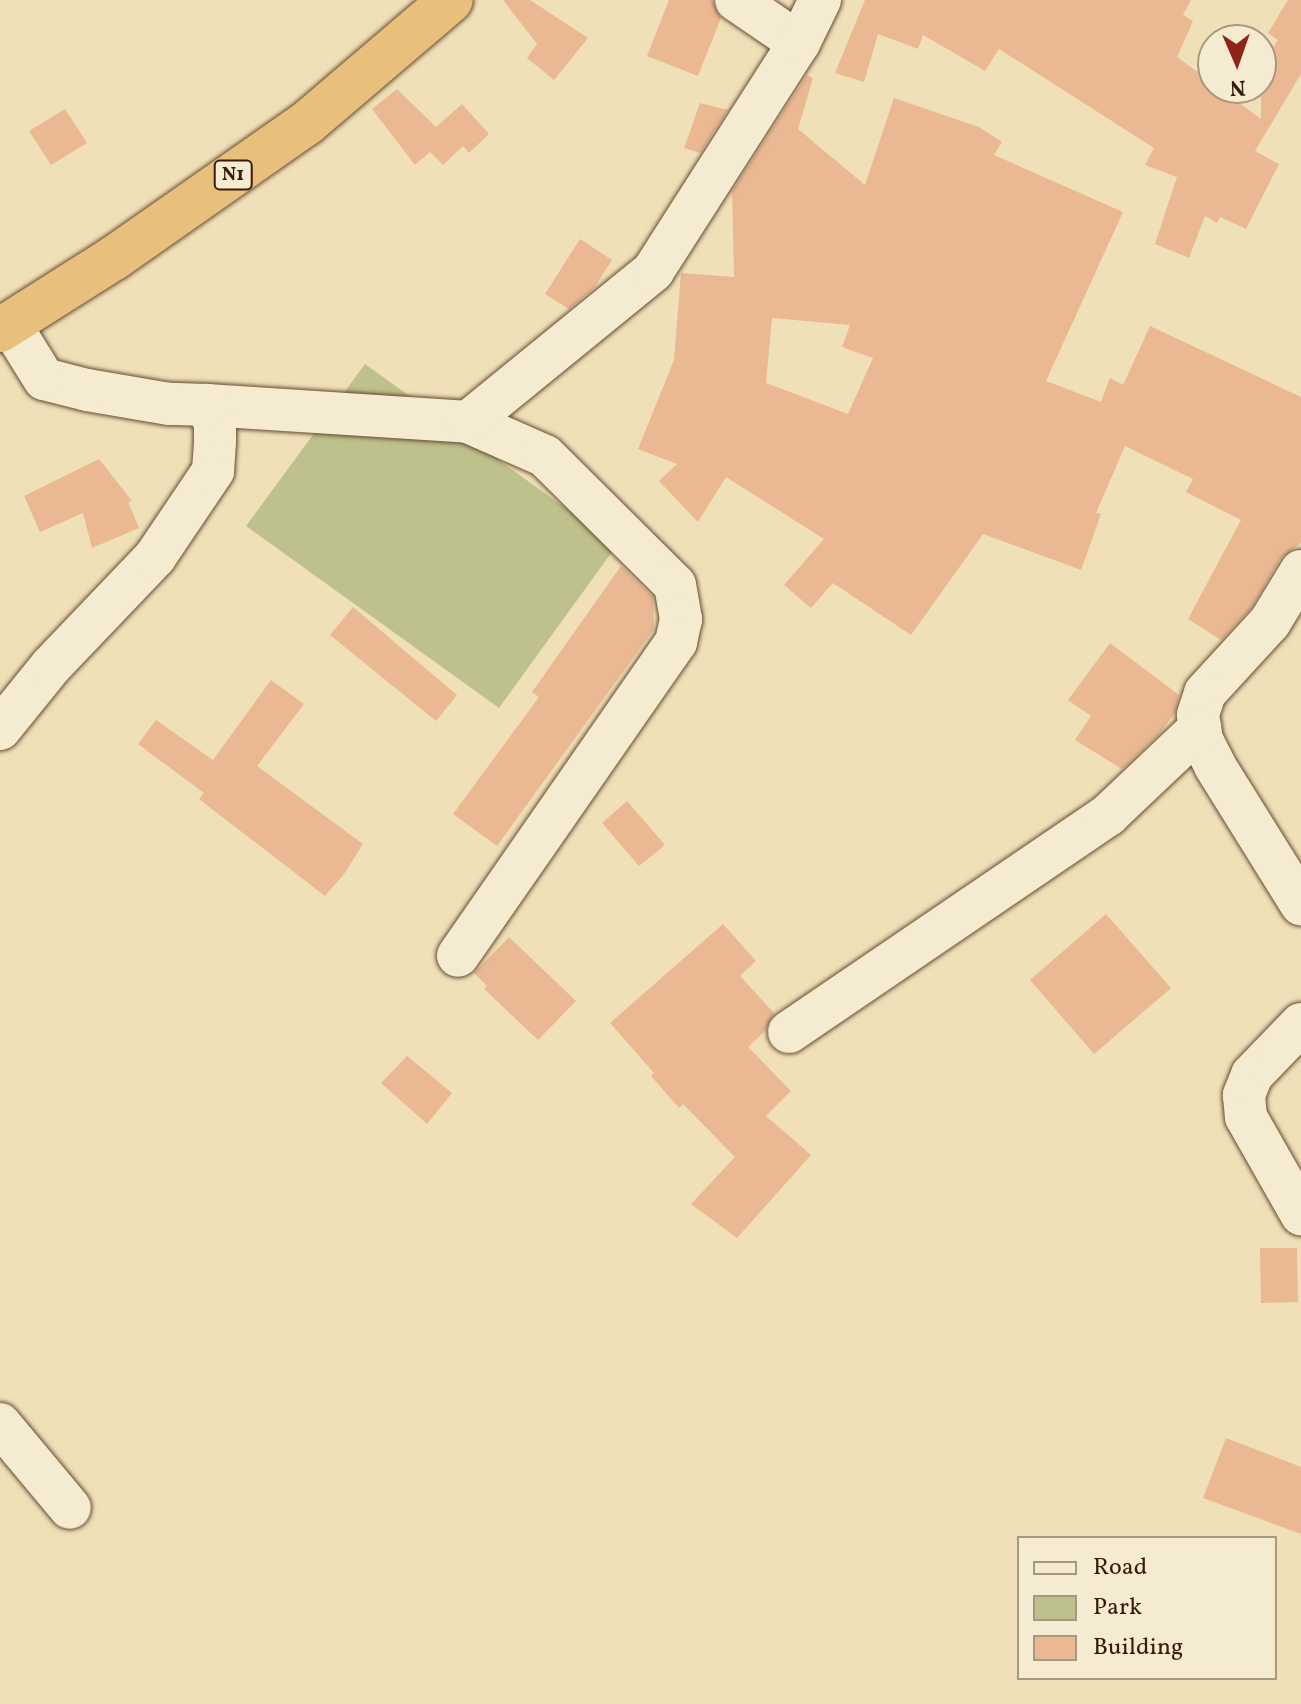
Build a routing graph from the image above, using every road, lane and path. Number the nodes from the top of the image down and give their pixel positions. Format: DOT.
graph roads {
  1 [pos="736,0"];
  2 [pos="820,0"];
  3 [pos="449,1"];
  4 [pos="799,43"];
  5 [pos="5,327"];
  6 [pos="207,405"];
  7 [pos="468,422"];
  8 [pos="1301,571"];
  9 [pos="1200,728"];
  10 [pos="0,729"];
  11 [pos="1301,904"];
  12 [pos="458,956"];
  13 [pos="1301,1024"];
  14 [pos="789,1032"];
  15 [pos="1301,1214"];
  16 [pos="0,1424"];
  17 [pos="70,1508"];
  1 -- 4 [label="street"];
  2 -- 4 [label="street"];
  3 -- 5 [label="highway, N1"];
  4 -- 7 [label="street"];
  5 -- 6 [label="street"];
  6 -- 7 [label="street"];
  6 -- 10 [label="street"];
  7 -- 12 [label="street"];
  8 -- 9 [label="street"];
  9 -- 11 [label="street"];
  9 -- 14 [label="street"];
  13 -- 15 [label="street"];
  16 -- 17 [label="street"];
}
